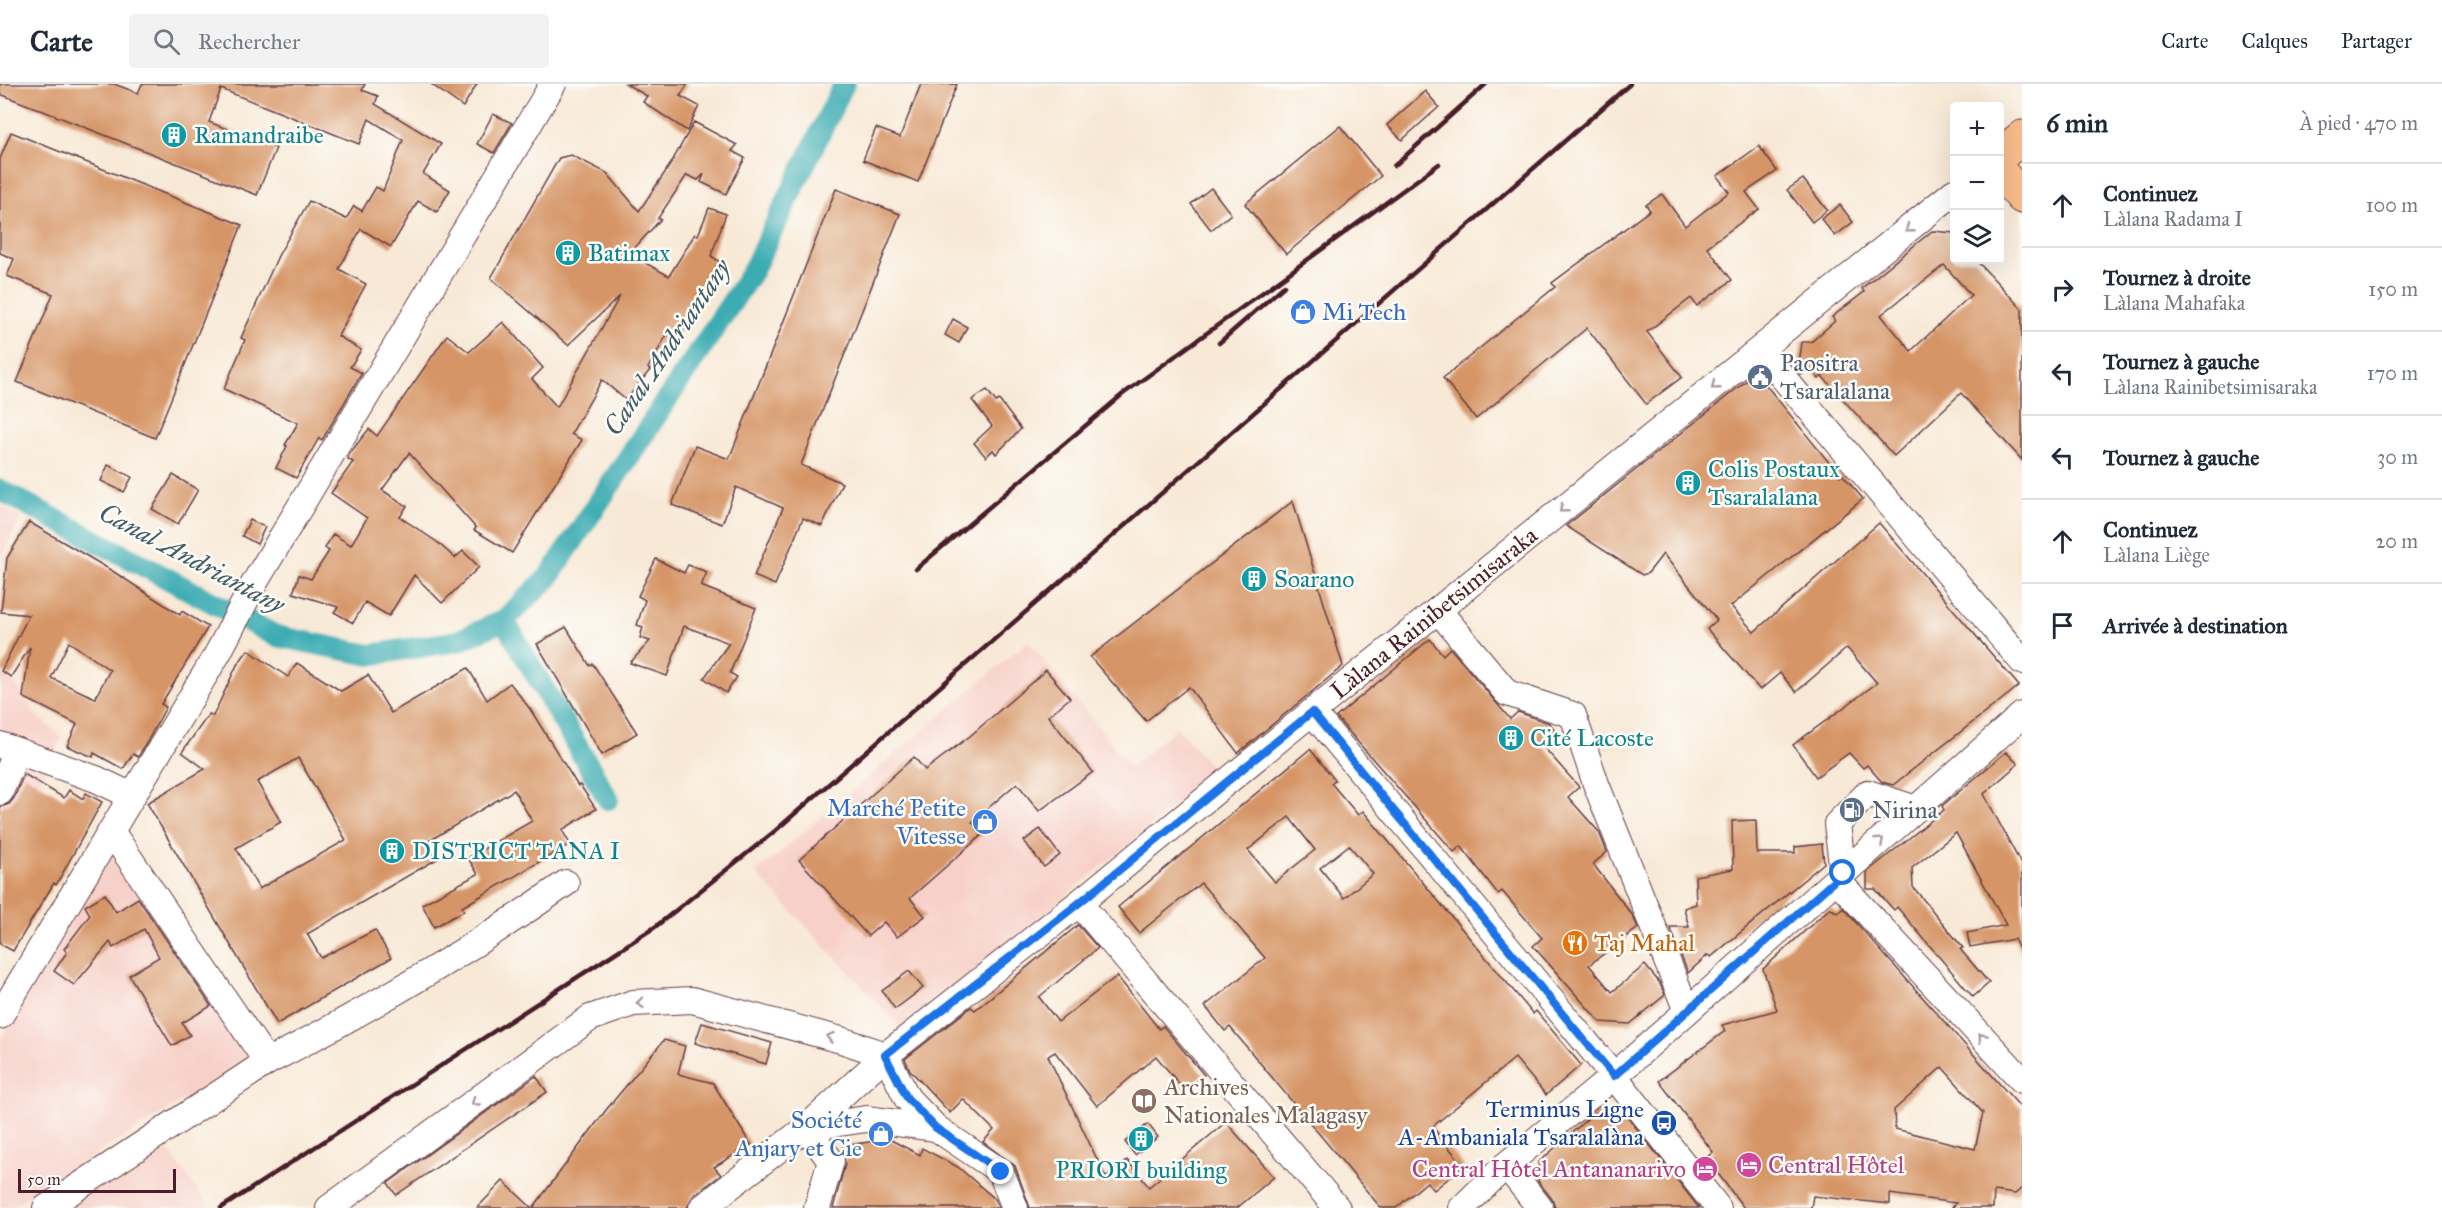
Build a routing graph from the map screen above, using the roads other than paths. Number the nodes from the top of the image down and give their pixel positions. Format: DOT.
graph roads {
  1 [pos="553,84"];
  2 [pos="2022,137"];
  3 [pos="2004,153"];
  4 [pos="2004,177"];
  5 [pos="1950,195"];
  6 [pos="2022,197"];
  7 [pos="1760,350"];
  8 [pos="1437,610"];
  9 [pos="2022,661"];
  10 [pos="1312,712"];
  11 [pos="2022,715"];
  12 [pos="9,748"];
  13 [pos="0,792"];
  14 [pos="132,796"];
  15 [pos="1916,808"];
  16 [pos="111,831"];
  17 [pos="1840,876"];
  18 [pos="566,883"];
  19 [pos="1079,903"];
  20 [pos="1687,1011"];
  21 [pos="0,1016"];
  22 [pos="885,1055"];
  23 [pos="267,1062"];
  24 [pos="1614,1076"];
  25 [pos="2022,1080"];
  26 [pos="806,1128"];
  27 [pos="936,1128"];
  28 [pos="1506,1165"];
  29 [pos="46,1208"];
  30 [pos="329,1208"];
  31 [pos="702,1208"];
  32 [pos="817,1208"];
  33 [pos="1015,1208"];
  34 [pos="1336,1208"];
  35 [pos="1462,1208"];
  36 [pos="1540,1208"];
  37 [pos="1718,1208"];
  1 -- 14 [label="street"];
  2 -- 3 [label="main road"];
  4 -- 6 [label="main road"];
  5 -- 7 [label="street, Làlana Rainibetsimisaraka, one-way"];
  7 -- 8 [label="street, Làlana Rainibetsimisaraka, one-way"];
  7 -- 9 [label="street"];
  8 -- 10 [label="street, Làlana Rainibetsimisaraka"];
  8 -- 20 [label="street"];
  10 -- 19 [label="street, Làlana Rainibetsimisaraka"];
  10 -- 24 [label="street"];
  11 -- 15 [label="street"];
  12 -- 13 [label="street"];
  12 -- 14 [label="street"];
  14 -- 16 [label="street"];
  17 -- 15 [label="street, one-way"];
  15 -- 17 [label="street"];
  16 -- 21 [label="street"];
  16 -- 23 [label="street"];
  17 -- 20 [label="street"];
  25 -- 17 [label="street, one-way"];
  18 -- 23 [label="street"];
  19 -- 22 [label="street, Làlana Rainibetsimisaraka"];
  19 -- 34 [label="street"];
  20 -- 24 [label="street"];
  22 -- 26 [label="street, Làlana Rainibetsimisaraka"];
  22 -- 27 [label="street"];
  22 -- 30 [label="street, one-way"];
  23 -- 29 [label="street"];
  24 -- 28 [label="street"];
  24 -- 37 [label="street"];
  26 -- 27 [label="street"];
  26 -- 31 [label="street, Làlana Rainibetsimisaraka"];
  26 -- 32 [label="street"];
  27 -- 33 [label="street"];
  28 -- 35 [label="street"];
  28 -- 36 [label="street"];
}
